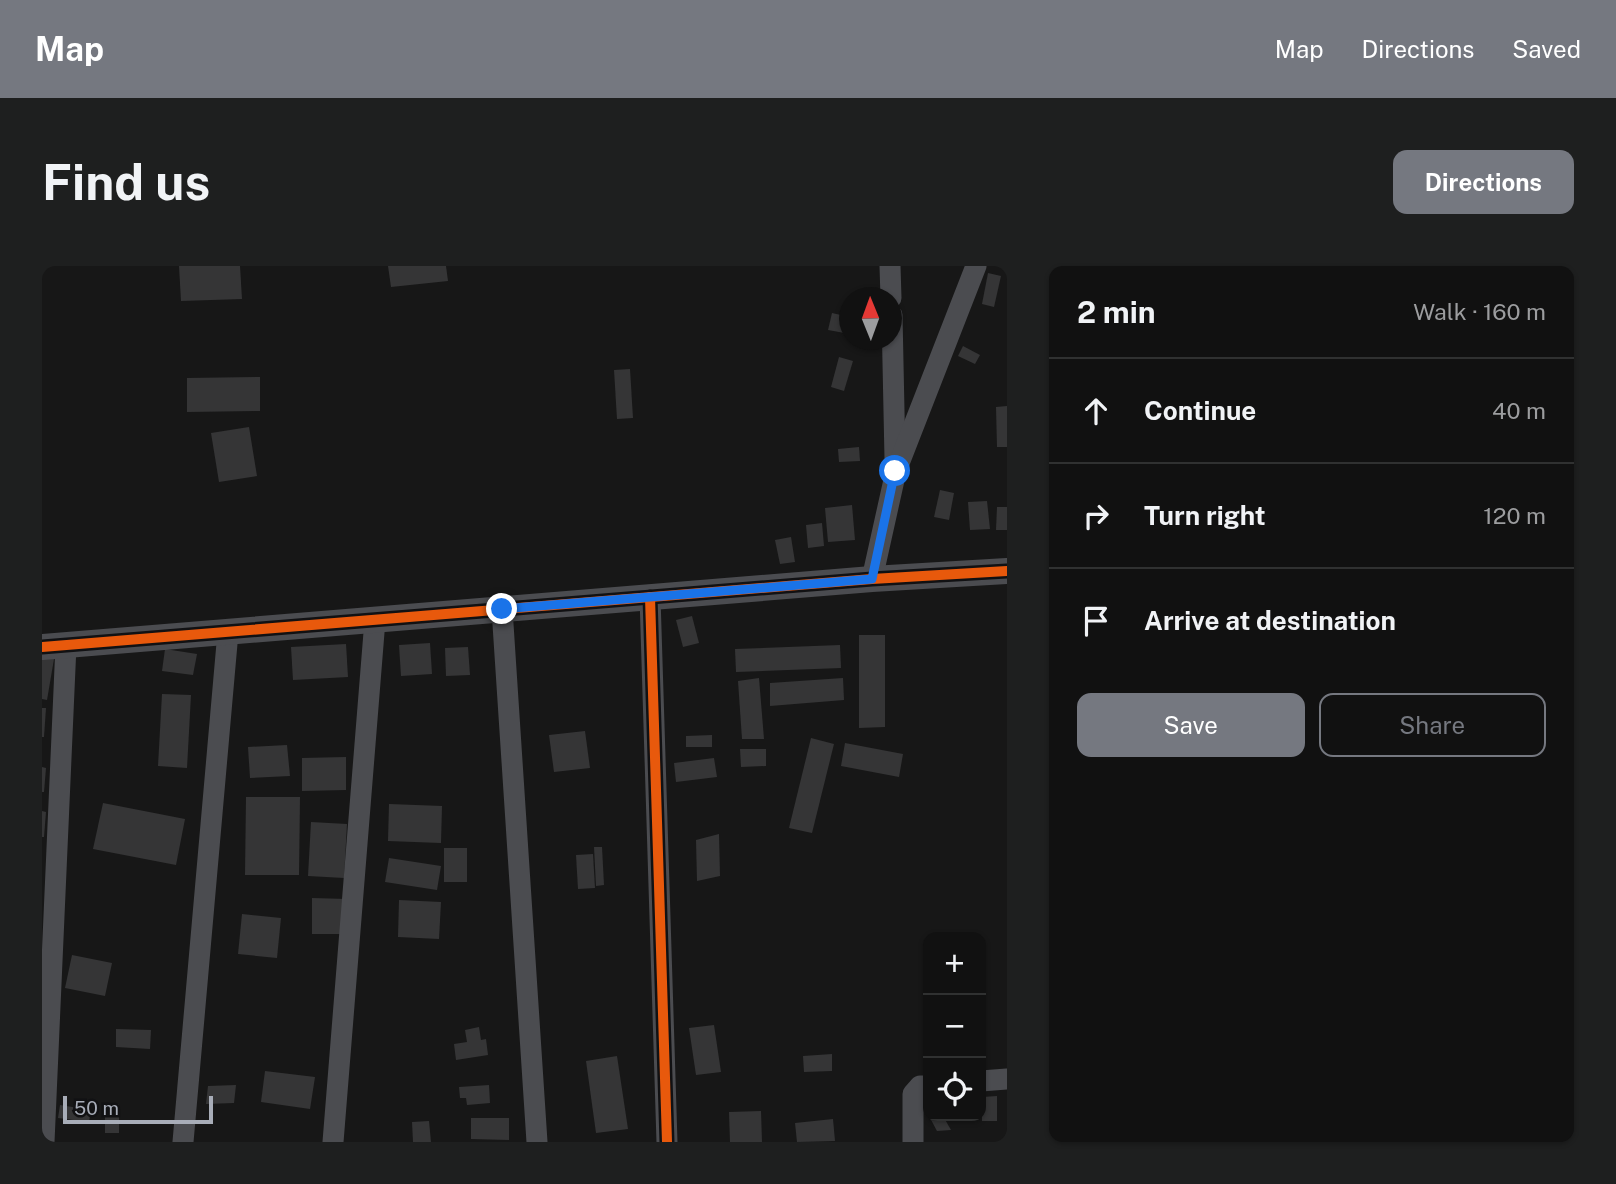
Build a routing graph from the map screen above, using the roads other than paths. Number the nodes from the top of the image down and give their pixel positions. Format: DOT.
graph roads {
  1 [pos="890,266"];
  2 [pos="976,266"];
  3 [pos="891,287"];
  4 [pos="892,350"];
  5 [pos="895,471"];
  6 [pos="1007,571"];
  7 [pos="872,579"];
  8 [pos="650,597"];
  9 [pos="502,609"];
  10 [pos="375,620"];
  11 [pos="228,632"];
  12 [pos="54,646"];
  13 [pos="1007,1079"];
  14 [pos="986,1081"];
  15 [pos="923,1086"];
  16 [pos="44,1142"];
  17 [pos="183,1142"];
  18 [pos="333,1142"];
  19 [pos="537,1142"];
  20 [pos="667,1142"];
  21 [pos="913,1142"];
  1 -- 3 [label="street"];
  2 -- 5 [label="street"];
  4 -- 5 [label="street"];
  5 -- 7 [label="street"];
  6 -- 7 [label="street"];
  7 -- 8 [label="street"];
  8 -- 9 [label="street"];
  8 -- 20 [label="street"];
  9 -- 10 [label="street"];
  9 -- 19 [label="street"];
  10 -- 11 [label="street"];
  10 -- 18 [label="street"];
  11 -- 12 [label="street"];
  11 -- 17 [label="street"];
  12 -- 16 [label="street"];
  13 -- 14 [label="street"];
  15 -- 21 [label="street"];
}
